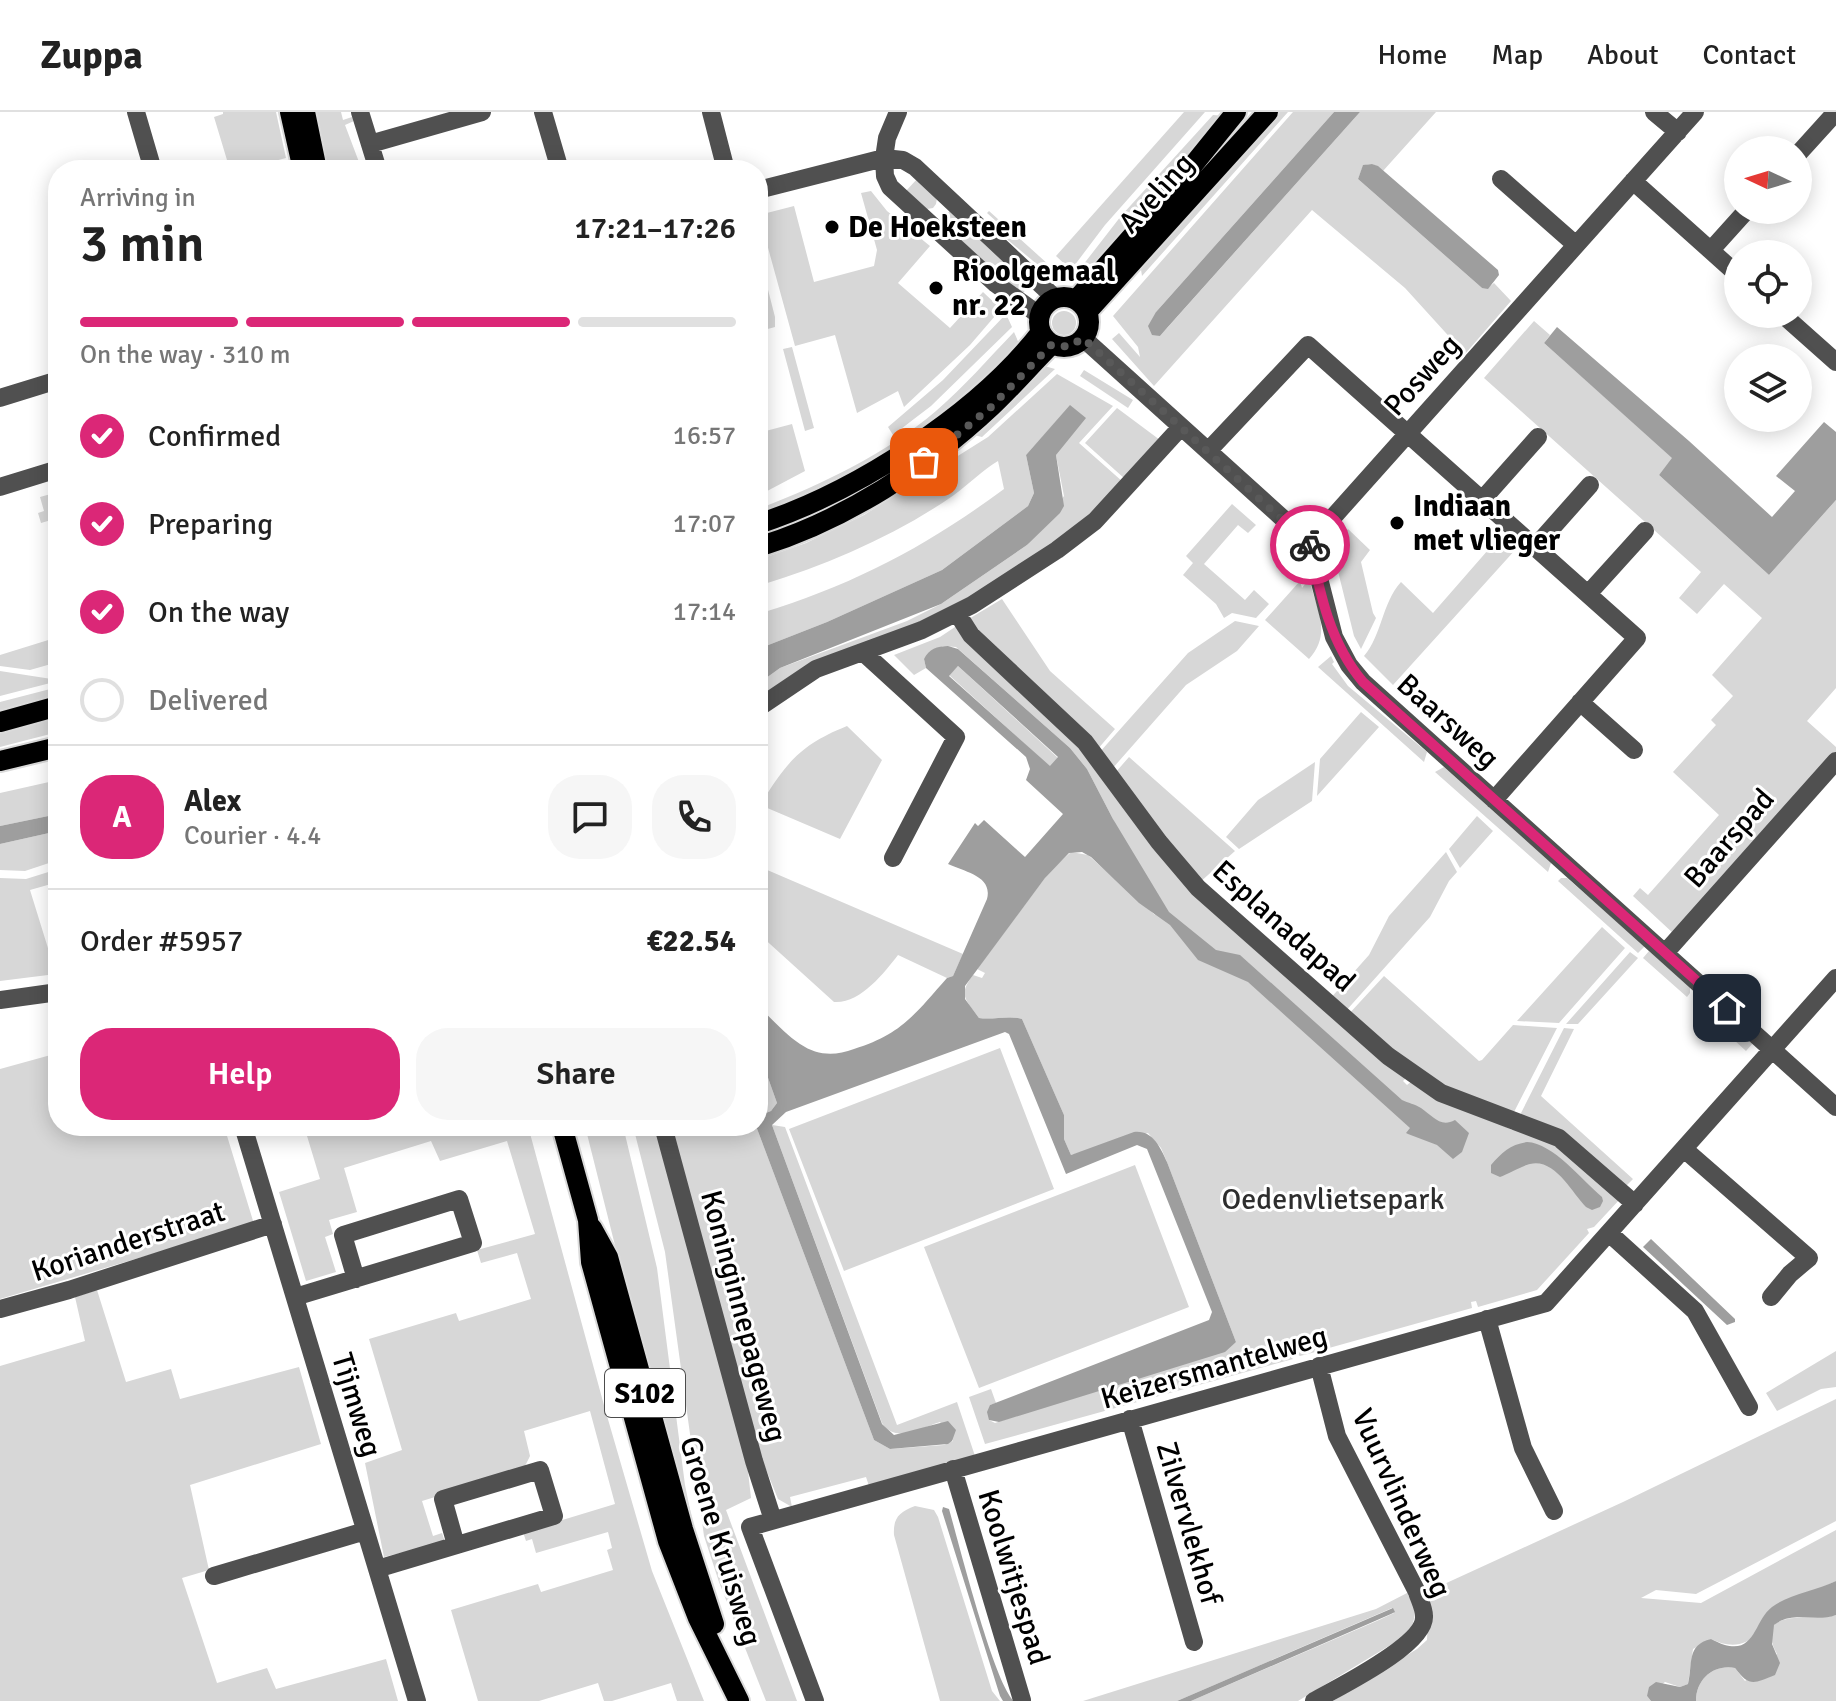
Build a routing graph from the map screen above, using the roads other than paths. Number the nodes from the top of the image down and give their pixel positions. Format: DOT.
graph roads {
  1 [pos="136,112"];
  2 [pos="290,112"];
  3 [pos="305,112"];
  4 [pos="360,112"];
  5 [pos="482,112"];
  6 [pos="543,112"];
  7 [pos="711,112"];
  8 [pos="898,112"];
  9 [pos="1236,112"];
  10 [pos="1268,112"];
  11 [pos="1654,112"];
  12 [pos="1695,112"];
  13 [pos="1836,112"];
  14 [pos="1678,132"];
  15 [pos="1812,139"];
  16 [pos="370,144"];
  17 [pos="884,158"];
  18 [pos="150,160"];
  19 [pos="301,160"];
  20 [pos="315,160"];
  21 [pos="375,160"];
  22 [pos="557,160"];
  23 [pos="723,160"];
  24 [pos="1501,179"];
  25 [pos="1633,181"];
  26 [pos="768,187"];
  27 [pos="1734,224"];
  28 [pos="1576,245"];
  29 [pos="1711,250"];
  30 [pos="1724,262"];
  31 [pos="1055,298"];
  32 [pos="1082,306"];
  33 [pos="1798,328"];
  34 [pos="1044,330"];
  35 [pos="1083,338"];
  36 [pos="1836,362"];
  37 [pos="48,383"];
  38 [pos="0,398"];
  39 [pos="1181,427"];
  40 [pos="1407,434"];
  41 [pos="1538,437"];
  42 [pos="1208,451"];
  43 [pos="48,472"];
  44 [pos="1590,485"];
  45 [pos="0,487"];
  46 [pos="1482,500"];
  47 [pos="768,520"];
  48 [pos="1645,531"];
  49 [pos="768,543"];
  50 [pos="1310,543"];
  51 [pos="1535,547"];
  52 [pos="1588,594"];
  53 [pos="957,613"];
  54 [pos="864,653"];
  55 [pos="768,701"];
  56 [pos="1580,702"];
  57 [pos="48,709"];
  58 [pos="0,722"];
  59 [pos="48,749"];
  60 [pos="1634,750"];
  61 [pos="0,761"];
  62 [pos="1836,761"];
  63 [pos="1494,800"];
  64 [pos="893,858"];
  65 [pos="1665,953"];
  66 [pos="1836,978"];
  67 [pos="48,993"];
  68 [pos="0,1000"];
  69 [pos="1772,1048"];
  70 [pos="1836,1107"];
  71 [pos="246,1136"];
  72 [pos="565,1136"];
  73 [pos="666,1136"];
  74 [pos="1684,1149"];
  75 [pos="1635,1204"];
  76 [pos="273,1224"];
  77 [pos="1609,1233"];
  78 [pos="356,1279"];
  79 [pos="295,1297"];
  80 [pos="1771,1297"];
  81 [pos="0,1309"];
  82 [pos="1487,1319"];
  83 [pos="1319,1366"];
  84 [pos="1749,1407"];
  85 [pos="1130,1419"];
  86 [pos="953,1469"];
  87 [pos="1554,1511"];
  88 [pos="773,1520"];
  89 [pos="365,1531"];
  90 [pos="456,1545"];
  91 [pos="377,1569"];
  92 [pos="214,1576"];
  93 [pos="1194,1642"];
  94 [pos="738,1699"];
  95 [pos="1022,1700"];
  96 [pos="417,1701"];
  97 [pos="815,1701"];
  98 [pos="1314,1701"];
  1 -- 18 [label="street"];
  2 -- 19 [label="main road"];
  3 -- 20 [label="main road"];
  4 -- 16 [label="street"];
  5 -- 16 [label="street"];
  6 -- 22 [label="street"];
  7 -- 23 [label="street"];
  8 -- 17 [label="street"];
  9 -- 32 [label="main road, Aveling"];
  10 -- 32 [label="main road, Aveling"];
  11 -- 14 [label="street"];
  12 -- 14 [label="street, Posweg"];
  13 -- 15 [label="street"];
  14 -- 25 [label="street, Posweg"];
  16 -- 21 [label="street"];
  17 -- 26 [label="street"];
  17 -- 31 [label="street"];
  17 -- 34 [label="street"];
  24 -- 28 [label="street"];
  25 -- 28 [label="street, Posweg"];
  25 -- 29 [label="street"];
  27 -- 29 [label="street"];
  28 -- 40 [label="street, Posweg"];
  29 -- 30 [label="street"];
  31 -- 32 [label="main road"];
  31 -- 34 [label="main road"];
  32 -- 35 [label="main road"];
  33 -- 36 [label="street"];
  34 -- 35 [label="main road"];
  34 -- 47 [label="main road"];
  34 -- 49 [label="main road"];
  35 -- 39 [label="street"];
  37 -- 38 [label="street"];
  39 -- 42 [label="street"];
  39 -- 53 [label="street"];
  40 -- 42 [label="street"];
  40 -- 46 [label="street"];
  40 -- 50 [label="street, Posweg"];
  41 -- 46 [label="street"];
  42 -- 50 [label="street"];
  43 -- 45 [label="street"];
  44 -- 51 [label="street"];
  46 -- 51 [label="street"];
  48 -- 52 [label="street"];
  50 -- 63 [label="street, Baarsweg"];
  51 -- 52 [label="street"];
  52 -- 56 [label="street"];
  53 -- 54 [label="street"];
  53 -- 75 [label="street, Esplanadapad"];
  54 -- 55 [label="street"];
  54 -- 64 [label="street"];
  56 -- 60 [label="street"];
  56 -- 63 [label="street"];
  57 -- 58 [label="main road"];
  59 -- 61 [label="main road"];
  62 -- 65 [label="street, Baarspad"];
  63 -- 65 [label="street, Baarsweg"];
  65 -- 69 [label="street, Baarsweg"];
  66 -- 69 [label="street, Keizersmantelweg"];
  67 -- 68 [label="street"];
  69 -- 70 [label="street, Baarsweg"];
  69 -- 74 [label="street, Keizersmantelweg"];
  71 -- 76 [label="street, Tijmweg"];
  72 -- 94 [label="main road, Groene Kruisweg / S102"];
  73 -- 88 [label="street, Koninginnepageweg"];
  74 -- 75 [label="street, Keizersmantelweg"];
  74 -- 80 [label="street"];
  75 -- 77 [label="street, Keizersmantelweg"];
  76 -- 79 [label="street, Tijmweg"];
  76 -- 81 [label="street, Korianderstraat"];
  77 -- 82 [label="street, Keizersmantelweg"];
  77 -- 84 [label="street"];
  78 -- 78 [label="street"];
  78 -- 79 [label="street"];
  79 -- 89 [label="street, Tijmweg"];
  82 -- 83 [label="street, Keizersmantelweg"];
  82 -- 87 [label="street"];
  83 -- 85 [label="street, Keizersmantelweg"];
  83 -- 98 [label="street, Vuurvlinderweg"];
  85 -- 86 [label="street, Keizersmantelweg"];
  85 -- 93 [label="street, Zilvervlekhof"];
  86 -- 88 [label="street, Keizersmantelweg"];
  86 -- 95 [label="street, Koolwitjespad"];
  88 -- 97 [label="street"];
  89 -- 91 [label="street, Tijmweg"];
  89 -- 92 [label="street"];
  90 -- 90 [label="street"];
  90 -- 91 [label="street"];
  91 -- 96 [label="street, Tijmweg"];
}
